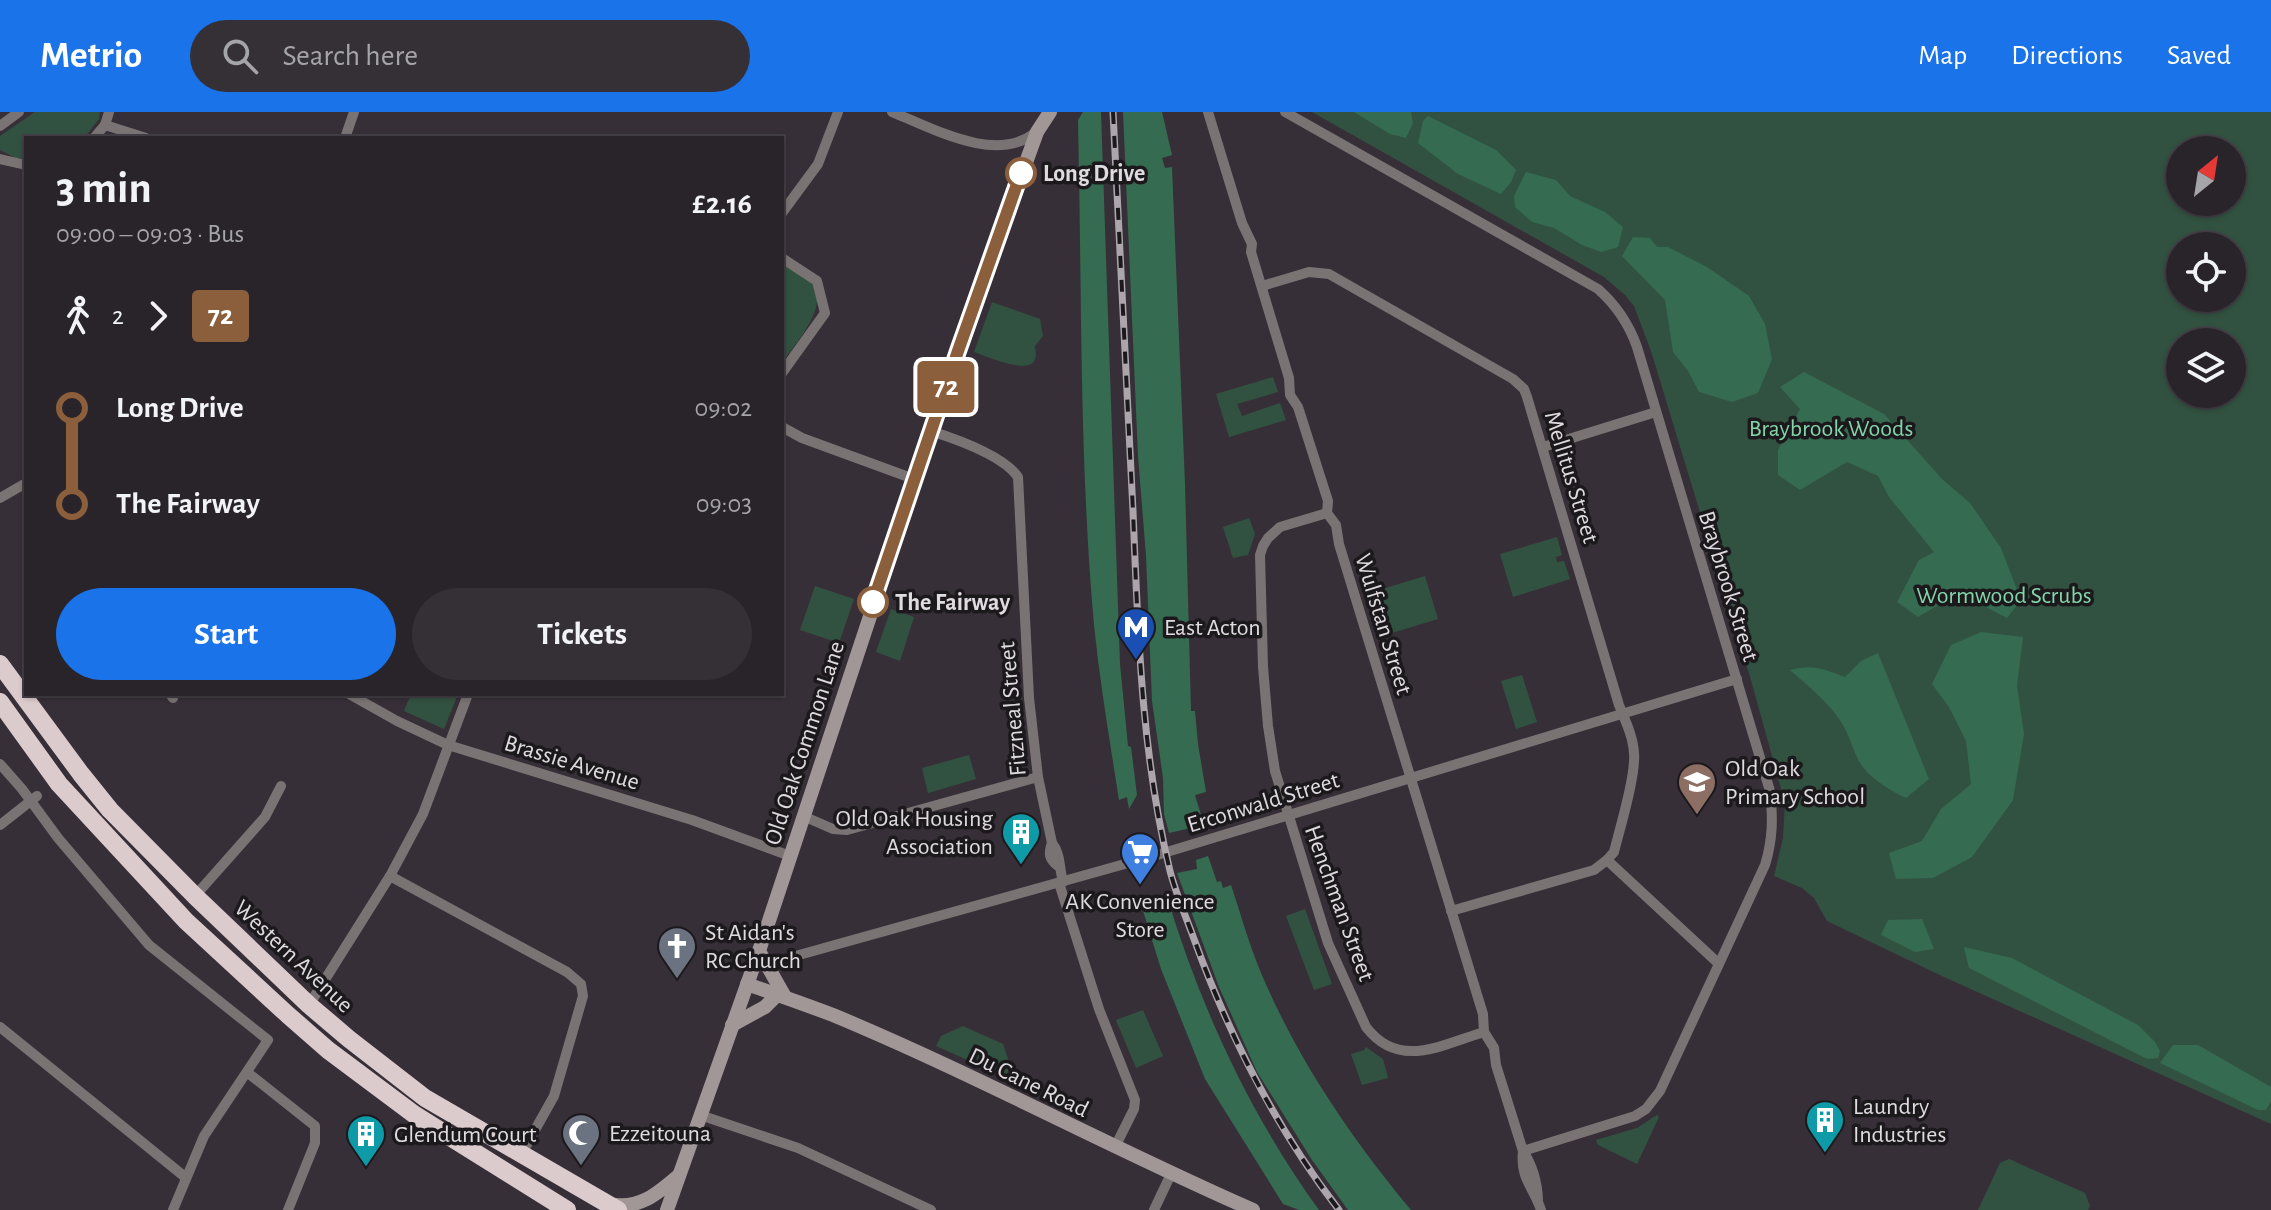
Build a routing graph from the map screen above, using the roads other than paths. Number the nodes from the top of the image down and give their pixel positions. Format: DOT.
graph roads {
  1 [pos="19,112"];
  2 [pos="109,112"];
  3 [pos="354,112"];
  4 [pos="838,112"];
  5 [pos="892,112"];
  6 [pos="1050,112"];
  7 [pos="1208,112"];
  8 [pos="1285,112"];
  9 [pos="105,125"];
  10 [pos="0,126"];
  11 [pos="1037,132"];
  12 [pos="96,136"];
  13 [pos="140,136"];
  14 [pos="346,136"];
  15 [pos="0,159"];
  16 [pos="24,165"];
  17 [pos="784,210"];
  18 [pos="784,259"];
  19 [pos="1262,286"];
  20 [pos="784,370"];
  21 [pos="1656,412"];
  22 [pos="784,428"];
  23 [pos="931,431"];
  24 [pos="1543,447"];
  25 [pos="914,479"];
  26 [pos="24,485"];
  27 [pos="0,498"];
  28 [pos="1327,513"];
  29 [pos="0,664"];
  30 [pos="1737,679"];
  31 [pos="353,696"];
  32 [pos="467,696"];
  33 [pos="0,702"];
  34 [pos="1623,714"];
  35 [pos="448,745"];
  36 [pos="0,764"];
  37 [pos="1038,777"];
  38 [pos="1412,778"];
  39 [pos="281,786"];
  40 [pos="34,798"];
  41 [pos="803,816"];
  42 [pos="1288,816"];
  43 [pos="0,825"];
  44 [pos="790,856"];
  45 [pos="1607,860"];
  46 [pos="390,876"];
  47 [pos="1061,882"];
  48 [pos="195,896"];
  49 [pos="1451,911"];
  50 [pos="759,951"];
  51 [pos="799,955"];
  52 [pos="1718,963"];
  53 [pos="747,984"];
  54 [pos="781,996"];
  55 [pos="309,1005"];
  56 [pos="732,1025"];
  57 [pos="0,1027"];
  58 [pos="1484,1032"];
  59 [pos="248,1073"];
  60 [pos="700,1115"];
  61 [pos="1115,1147"];
  62 [pos="1523,1151"];
  63 [pos="521,1155"];
  64 [pos="680,1174"];
  65 [pos="1171,1174"];
  66 [pos="185,1177"];
  67 [pos="1539,1205"];
  68 [pos="611,1206"];
  69 [pos="173,1210"];
  70 [pos="288,1210"];
  71 [pos="567,1210"];
  72 [pos="667,1210"];
  73 [pos="931,1210"];
  74 [pos="1154,1210"];
  75 [pos="1253,1210"];
  1 -- 10 [label="street"];
  2 -- 9 [label="street"];
  3 -- 14 [label="street"];
  4 -- 17 [label="street"];
  5 -- 11 [label="street"];
  6 -- 11 [label="street, Old Oak Common Lane"];
  7 -- 19 [label="street, Wulfstan Street"];
  8 -- 21 [label="street, Braybrook Street"];
  9 -- 12 [label="street"];
  9 -- 13 [label="street"];
  11 -- 23 [label="street, Old Oak Common Lane"];
  15 -- 16 [label="street"];
  18 -- 20 [label="street"];
  19 -- 24 [label="street, Mellitus Street"];
  19 -- 28 [label="street, Wulfstan Street"];
  21 -- 24 [label="street"];
  21 -- 30 [label="street, Braybrook Street"];
  22 -- 25 [label="street"];
  23 -- 25 [label="street, Old Oak Common Lane"];
  23 -- 37 [label="street, Fitzneal Street"];
  24 -- 34 [label="street, Mellitus Street"];
  25 -- 41 [label="street, Old Oak Common Lane"];
  26 -- 27 [label="street"];
  28 -- 38 [label="street, Wulfstan Street"];
  28 -- 42 [label="street, Henchman Street"];
  29 -- 48 [label="highway, Western Avenue"];
  30 -- 34 [label="street, Erconwald Street"];
  30 -- 52 [label="street, Braybrook Street"];
  31 -- 35 [label="street, Brassie Avenue"];
  32 -- 35 [label="street"];
  33 -- 71 [label="highway, Western Avenue"];
  34 -- 38 [label="street, Erconwald Street"];
  34 -- 45 [label="street, Mellitus Street"];
  35 -- 44 [label="street, Brassie Avenue"];
  35 -- 46 [label="street"];
  36 -- 40 [label="street"];
  37 -- 41 [label="street"];
  37 -- 47 [label="street, Fitzneal Street"];
  38 -- 42 [label="street, Erconwald Street"];
  38 -- 49 [label="street, Wulfstan Street"];
  39 -- 48 [label="street"];
  40 -- 43 [label="street"];
  40 -- 59 [label="street"];
  41 -- 44 [label="street, Old Oak Common Lane"];
  42 -- 47 [label="street, Erconwald Street"];
  42 -- 58 [label="street, Henchman Street"];
  44 -- 50 [label="street, Old Oak Common Lane"];
  45 -- 49 [label="street"];
  45 -- 52 [label="street"];
  46 -- 55 [label="street"];
  46 -- 63 [label="street"];
  47 -- 51 [label="street, Erconwald Street"];
  47 -- 61 [label="street"];
  48 -- 55 [label="highway, Western Avenue"];
  49 -- 58 [label="street, Wulfstan Street"];
  50 -- 53 [label="street, Old Oak Common Lane"];
  50 -- 54 [label="street"];
  52 -- 62 [label="street, Braybrook Street"];
  53 -- 54 [label="street, Du Cane Road"];
  53 -- 56 [label="street, Old Oak Common Lane"];
  54 -- 56 [label="street"];
  54 -- 61 [label="street, Du Cane Road"];
  55 -- 63 [label="highway, Western Avenue"];
  56 -- 60 [label="street, Old Oak Common Lane"];
  57 -- 66 [label="street"];
  58 -- 62 [label="street, Wulfstan Street"];
  59 -- 66 [label="street"];
  59 -- 70 [label="street"];
  60 -- 64 [label="street, Old Oak Common Lane"];
  60 -- 73 [label="street"];
  61 -- 65 [label="street, Du Cane Road"];
  62 -- 67 [label="street, Wulfstan Street"];
  63 -- 68 [label="highway, Western Avenue"];
  64 -- 68 [label="street"];
  64 -- 72 [label="street, Old Oak Common Lane"];
  65 -- 74 [label="street"];
  65 -- 75 [label="street, Du Cane Road"];
  66 -- 69 [label="street"];
}
